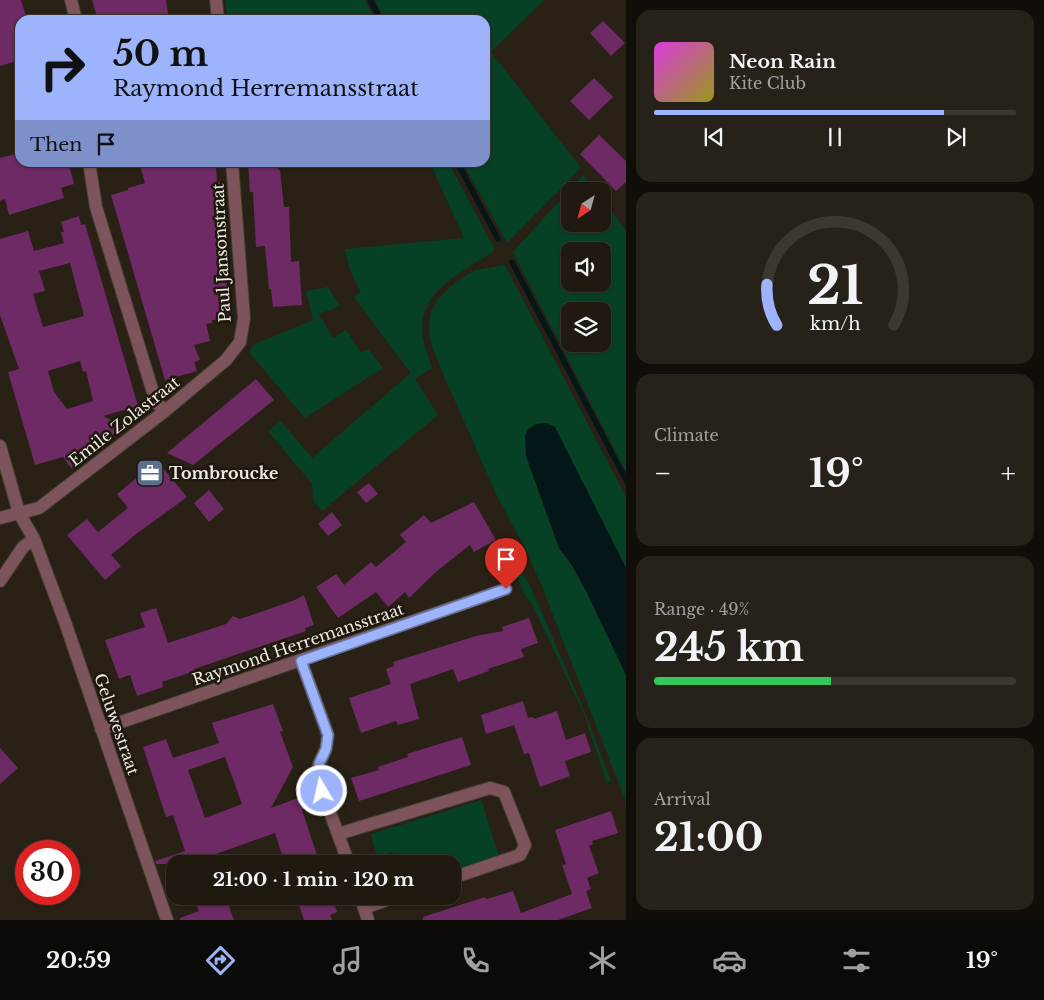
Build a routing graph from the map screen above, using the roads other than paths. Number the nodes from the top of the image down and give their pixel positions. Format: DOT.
graph roads {
  1 [pos="71,0"];
  2 [pos="216,0"];
  3 [pos="75,15"];
  4 [pos="218,15"];
  5 [pos="90,167"];
  6 [pos="232,167"];
  7 [pos="240,342"];
  8 [pos="165,411"];
  9 [pos="0,446"];
  10 [pos="19,513"];
  11 [pos="0,518"];
  12 [pos="34,539"];
  13 [pos="0,581"];
  14 [pos="506,589"];
  15 [pos="301,661"];
  16 [pos="102,729"];
  17 [pos="338,834"];
  18 [pos="345,855"];
  19 [pos="461,875"];
  20 [pos="167,920"];
  1 -- 3 [label="street"];
  2 -- 4 [label="street"];
  5 -- 8 [label="street"];
  6 -- 7 [label="street, Paul Jansonstraat"];
  7 -- 8 [label="street, Emile Zolastraat"];
  8 -- 10 [label="street, Emile Zolastraat"];
  9 -- 10 [label="street, Geluwestraat"];
  10 -- 11 [label="street, Emile Zolastraat"];
  10 -- 12 [label="street, Geluwestraat"];
  12 -- 13 [label="street"];
  12 -- 16 [label="street, Geluwestraat"];
  14 -- 15 [label="street, Raymond Herremansstraat"];
  15 -- 16 [label="street, Raymond Herremansstraat"];
  15 -- 17 [label="street"];
  16 -- 20 [label="street, Geluwestraat"];
  17 -- 18 [label="street"];
  17 -- 19 [label="street"];
}
